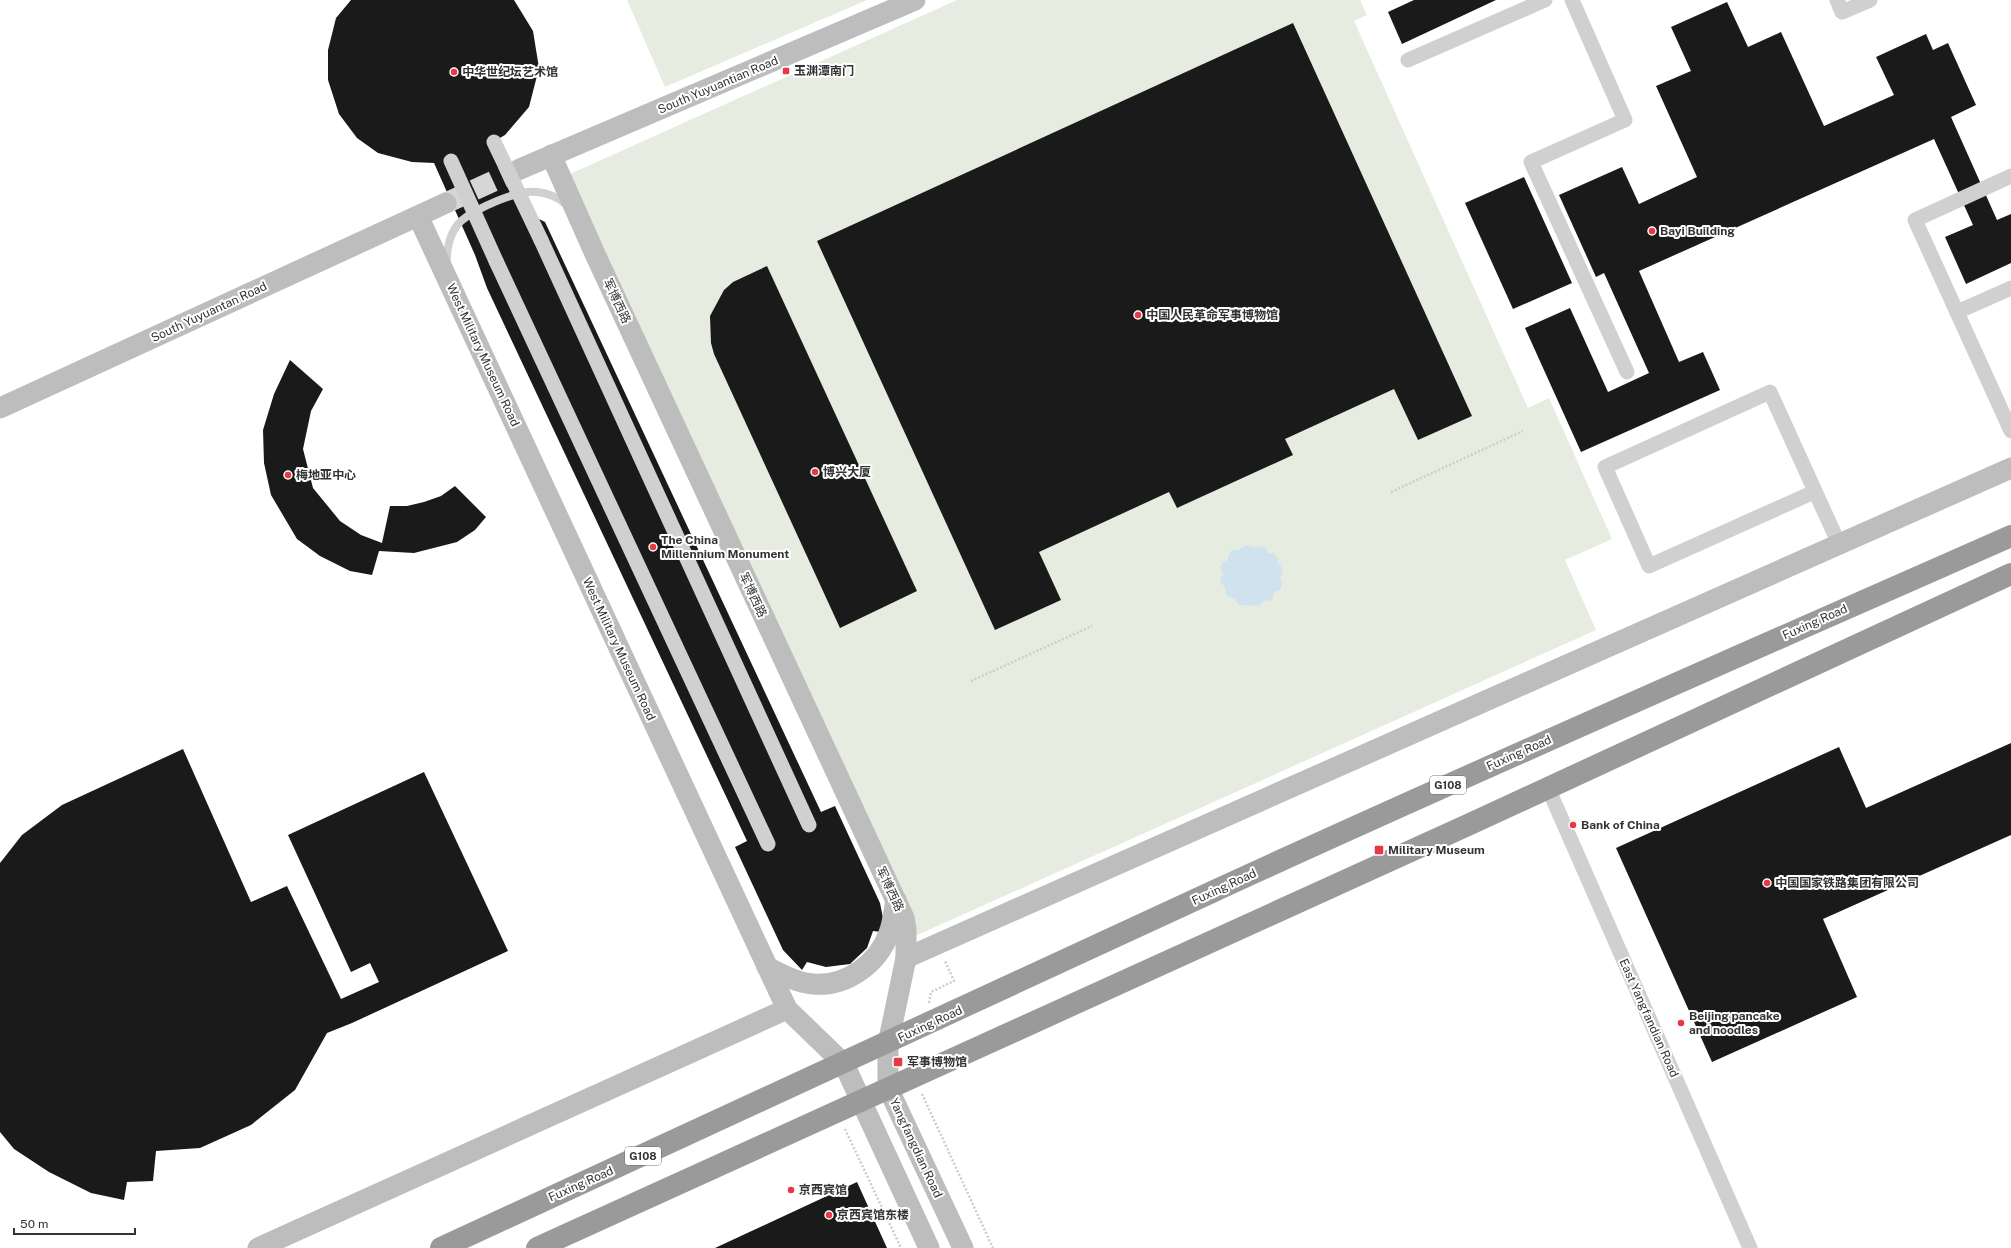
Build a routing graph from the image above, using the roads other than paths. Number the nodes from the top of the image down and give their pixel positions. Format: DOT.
graph roads {
  1 [pos="915,0"];
  2 [pos="1545,0"];
  3 [pos="1572,0"];
  4 [pos="1837,0"];
  5 [pos="1870,0"];
  6 [pos="1408,60"];
  7 [pos="494,142"];
  8 [pos="551,155"];
  9 [pos="451,161"];
  10 [pos="520,169"];
  11 [pos="2011,176"];
  12 [pos="519,193"];
  13 [pos="446,203"];
  14 [pos="575,212"];
  15 [pos="418,216"];
  16 [pos="448,280"];
  17 [pos="2011,288"];
  18 [pos="1957,312"];
  19 [pos="1627,372"];
  20 [pos="2005,401"];
  21 [pos="0,408"];
  22 [pos="2011,431"];
  23 [pos="2011,468"];
  24 [pos="1814,492"];
  25 [pos="2011,536"];
  26 [pos="1839,544"];
  27 [pos="2011,574"];
  28 [pos="1548,788"];
  29 [pos="809,825"];
  30 [pos="768,844"];
  31 [pos="896,900"];
  32 [pos="906,958"];
  33 [pos="767,967"];
  34 [pos="787,1009"];
  35 [pos="888,1044"];
  36 [pos="844,1064"];
  37 [pos="888,1088"];
  38 [pos="861,1101"];
  39 [pos="258,1248"];
  40 [pos="441,1248"];
  41 [pos="537,1248"];
  42 [pos="930,1248"];
  43 [pos="963,1248"];
  44 [pos="1750,1248"];
  1 -- 8 [label="street, South Yuyuantian Road"];
  2 -- 6 [label="street"];
  3 -- 19 [label="street"];
  4 -- 5 [label="street"];
  7 -- 12 [label="street, bridge"];
  8 -- 10 [label="street, South Yuyuantian Road"];
  8 -- 14 [label="street, 军博西路"];
  9 -- 30 [label="street, bridge"];
  11 -- 18 [label="street"];
  12 -- 14 [label="lane"];
  12 -- 16 [label="lane"];
  12 -- 29 [label="street, bridge"];
  13 -- 15 [label="street"];
  14 -- 31 [label="street, 军博西路"];
  15 -- 16 [label="street, West Military Museum Road"];
  15 -- 21 [label="street, South Yuyuantan Road"];
  16 -- 33 [label="street, West Military Museum Road"];
  17 -- 18 [label="street"];
  18 -- 20 [label="street"];
  20 -- 22 [label="street"];
  23 -- 26 [label="street"];
  24 -- 24 [label="street"];
  24 -- 26 [label="street"];
  25 -- 35 [label="highway, Fuxing Road / G108"];
  26 -- 32 [label="street"];
  27 -- 28 [label="highway"];
  28 -- 37 [label="highway"];
  28 -- 44 [label="street, East Yangfandian Road"];
  31 -- 32 [label="street, 军博西路"];
  31 -- 33 [label="street"];
  32 -- 35 [label="street, 军博西路"];
  33 -- 34 [label="street, West Military Museum Road"];
  34 -- 36 [label="street, West Military Museum Road"];
  34 -- 39 [label="street"];
  35 -- 36 [label="highway, Fuxing Road / G108"];
  35 -- 37 [label="street, Yangfangdian Road"];
  36 -- 38 [label="street"];
  36 -- 40 [label="highway, Fuxing Road / G108"];
  37 -- 38 [label="highway"];
  37 -- 43 [label="street, Yangfangdian Road"];
  38 -- 41 [label="highway"];
  38 -- 42 [label="street"];
}
